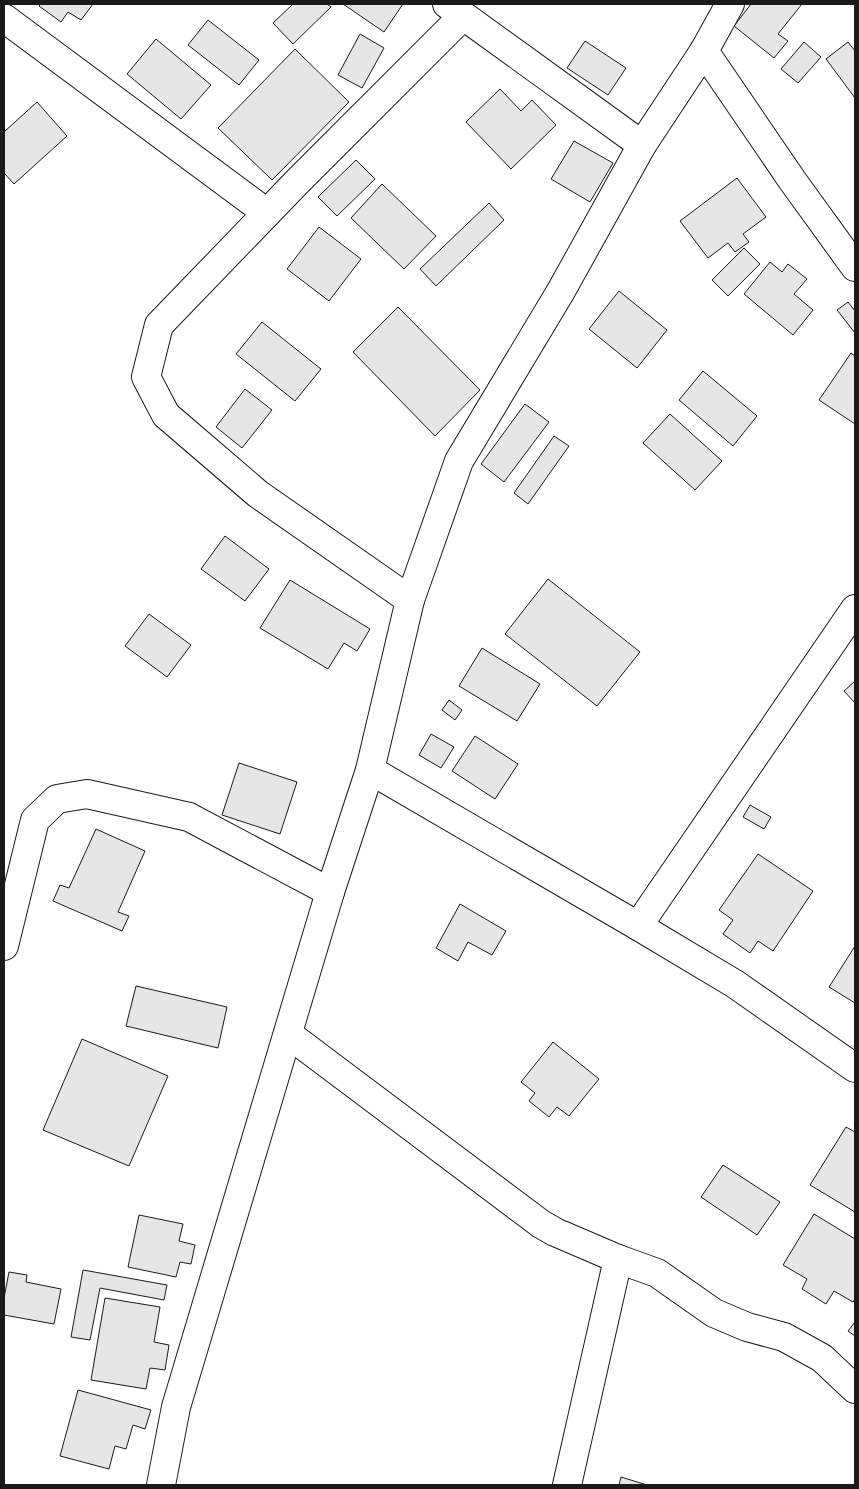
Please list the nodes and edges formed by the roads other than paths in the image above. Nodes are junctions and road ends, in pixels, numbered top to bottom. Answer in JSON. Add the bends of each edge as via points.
{"nodes":[{"id":1,"x":730,"y":4,"type":"edge"},
{"id":2,"x":455,"y":10,"type":"edge"},
{"id":3,"x":4,"y":18,"type":"edge"},
{"id":4,"x":704,"y":51,"type":"junction"},
{"id":5,"x":642,"y":145,"type":"junction"},
{"id":6,"x":267,"y":213,"type":"junction"},
{"id":7,"x":855,"y":267,"type":"edge"},
{"id":8,"x":410,"y":600,"type":"junction"},
{"id":9,"x":855,"y":609,"type":"edge"},
{"id":10,"x":370,"y":770,"type":"junction"},
{"id":11,"x":330,"y":892,"type":"junction"},
{"id":12,"x":638,"y":926,"type":"junction"},
{"id":13,"x":4,"y":946,"type":"edge"},
{"id":14,"x":288,"y":1034,"type":"junction"},
{"id":15,"x":855,"y":1068,"type":"edge"},
{"id":16,"x":618,"y":1260,"type":"junction"},
{"id":17,"x":855,"y":1389,"type":"edge"},
{"id":18,"x":161,"y":1485,"type":"edge"},
{"id":19,"x":567,"y":1485,"type":"edge"}],
"edges":[{"from":1,"to":4,"type":"street"},
{"from":2,"to":5,"type":"street"},
{"from":2,"to":6,"type":"street"},
{"from":3,"to":6,"type":"street"},
{"from":4,"to":5,"type":"street"},
{"from":4,"to":7,"type":"street"},
{"from":5,"to":8,"type":"street","via":[[561,291],[459,461]]},
{"from":6,"to":8,"type":"street","via":[[159,325],[146,377],[166,415],[258,494]]},
{"from":8,"to":10,"type":"street"},
{"from":9,"to":12,"type":"street"},
{"from":10,"to":11,"type":"street"},
{"from":10,"to":12,"type":"street"},
{"from":11,"to":13,"type":"street","via":[[189,817],[87,794],[57,799],[35,820]]},
{"from":11,"to":14,"type":"street"},
{"from":12,"to":15,"type":"street","via":[[735,984]]},
{"from":14,"to":16,"type":"street","via":[[541,1224]]},
{"from":14,"to":18,"type":"street","via":[[176,1407]]},
{"from":16,"to":17,"type":"street","via":[[657,1273],[714,1313],[747,1327],[784,1337],[822,1358]]},
{"from":16,"to":19,"type":"street"}]}
